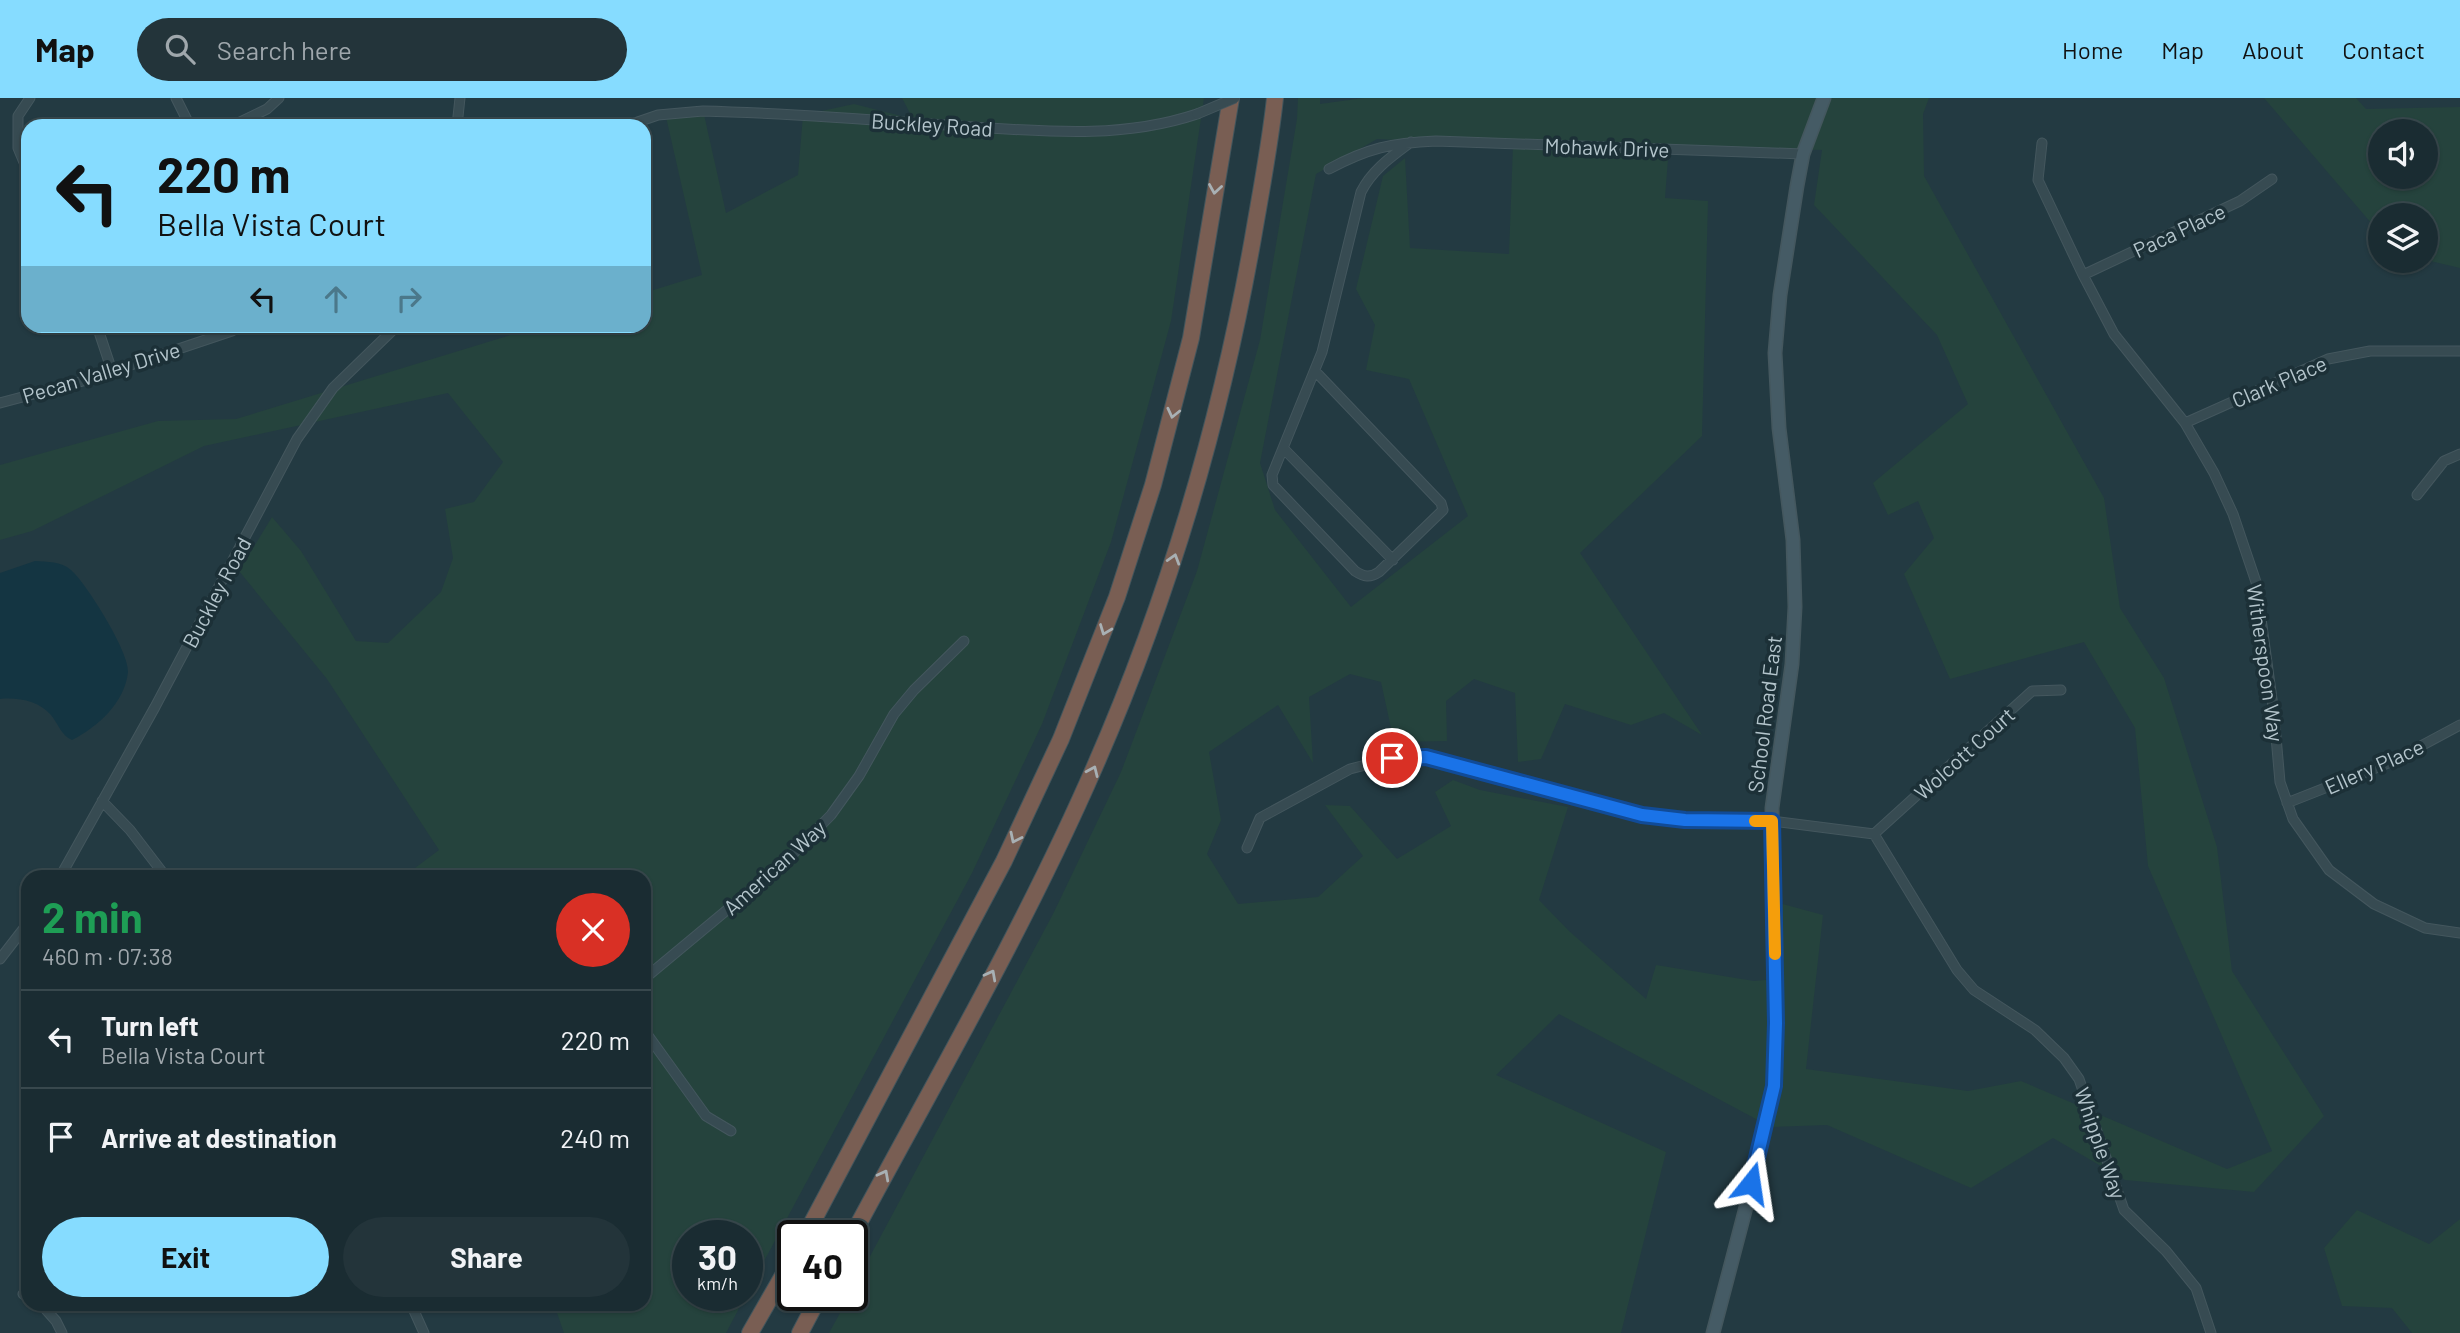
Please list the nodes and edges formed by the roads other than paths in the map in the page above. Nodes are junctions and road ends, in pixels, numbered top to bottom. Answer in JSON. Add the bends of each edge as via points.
{"nodes":[{"id":1,"x":30,"y":98,"type":"edge"},
{"id":2,"x":176,"y":98,"type":"edge"},
{"id":3,"x":279,"y":98,"type":"edge"},
{"id":4,"x":460,"y":98,"type":"edge"},
{"id":5,"x":1220,"y":98,"type":"edge"},
{"id":6,"x":1233,"y":98,"type":"edge"},
{"id":7,"x":1275,"y":98,"type":"edge"},
{"id":8,"x":1824,"y":98,"type":"edge"},
{"id":9,"x":186,"y":119,"type":"edge"},
{"id":10,"x":247,"y":119,"type":"edge"},
{"id":11,"x":458,"y":119,"type":"edge"},
{"id":12,"x":646,"y":119,"type":"edge"},
{"id":13,"x":1223,"y":142,"type":"junction"},
{"id":14,"x":1411,"y":142,"type":"junction"},
{"id":15,"x":2042,"y":143,"type":"dead end"},
{"id":16,"x":1803,"y":154,"type":"junction"},
{"id":17,"x":21,"y":155,"type":"edge"},
{"id":18,"x":1329,"y":169,"type":"dead end"},
{"id":19,"x":2272,"y":179,"type":"dead end"},
{"id":20,"x":2083,"y":275,"type":"junction"},
{"id":21,"x":99,"y":333,"type":"edge"},
{"id":22,"x":226,"y":333,"type":"edge"},
{"id":23,"x":390,"y":333,"type":"edge"},
{"id":24,"x":2460,"y":351,"type":"edge"},
{"id":25,"x":111,"y":371,"type":"junction"},
{"id":26,"x":1315,"y":371,"type":"junction"},
{"id":27,"x":0,"y":403,"type":"edge"},
{"id":28,"x":2185,"y":423,"type":"junction"},
{"id":29,"x":1283,"y":448,"type":"junction"},
{"id":30,"x":2460,"y":454,"type":"edge"},
{"id":31,"x":2417,"y":495,"type":"dead end"},
{"id":32,"x":1393,"y":560,"type":"junction"},
{"id":33,"x":964,"y":641,"type":"dead end"},
{"id":34,"x":2061,"y":690,"type":"dead end"},
{"id":35,"x":2460,"y":725,"type":"edge"},
{"id":36,"x":102,"y":801,"type":"junction"},
{"id":37,"x":2287,"y":803,"type":"junction"},
{"id":38,"x":1772,"y":821,"type":"junction"},
{"id":39,"x":1874,"y":834,"type":"junction"},
{"id":40,"x":1247,"y":848,"type":"dead end"},
{"id":41,"x":64,"y":870,"type":"edge"},
{"id":42,"x":161,"y":870,"type":"edge"},
{"id":43,"x":21,"y":932,"type":"edge"},
{"id":44,"x":2460,"y":933,"type":"edge"},
{"id":45,"x":0,"y":958,"type":"edge"},
{"id":46,"x":651,"y":973,"type":"edge"},
{"id":47,"x":651,"y":1040,"type":"edge"},
{"id":48,"x":730,"y":1131,"type":"dead end"},
{"id":49,"x":813,"y":1220,"type":"edge"},
{"id":50,"x":860,"y":1220,"type":"edge"},
{"id":51,"x":777,"y":1286,"type":"edge"},
{"id":52,"x":47,"y":1311,"type":"edge"},
{"id":53,"x":414,"y":1311,"type":"edge"},
{"id":54,"x":812,"y":1311,"type":"edge"},
{"id":55,"x":62,"y":1333,"type":"edge"},
{"id":56,"x":424,"y":1333,"type":"edge"},
{"id":57,"x":750,"y":1333,"type":"edge"},
{"id":58,"x":800,"y":1333,"type":"edge"},
{"id":59,"x":1713,"y":1333,"type":"edge"},
{"id":60,"x":2211,"y":1333,"type":"edge"}],
"edges":[{"from":1,"to":17,"type":"street","via":[[18,116]]},
{"from":2,"to":9,"type":"street"},
{"from":3,"to":10,"type":"street"},
{"from":4,"to":11,"type":"street"},
{"from":5,"to":13,"type":"highway"},
{"from":6,"to":12,"type":"street","name":"Buckley Road","bridge":true,"via":[[1197,114],[1111,131],[703,111]]},
{"from":6,"to":13,"type":"highway"},
{"from":50,"to":7,"type":"highway","one_way":true,"via":[[1052,858],[1095,767],[1151,627],[1188,515],[1227,365],[1269,154]]},
{"from":8,"to":16,"type":"street","name":"School Road East"},
{"from":13,"to":49,"type":"highway","one_way":true,"via":[[1191,338],[1157,473],[1117,597],[1061,739],[1004,861]]},
{"from":14,"to":16,"type":"street","name":"Mohawk Drive"},
{"from":14,"to":18,"type":"street","name":"Mohawk Drive","via":[[1372,148]]},
{"from":14,"to":26,"type":"street","via":[[1385,161],[1361,192]]},
{"from":15,"to":20,"type":"street","name":"Witherspoon Way","via":[[2038,180]]},
{"from":16,"to":38,"type":"street","name":"School Road East","via":[[1775,353],[1795,607]]},
{"from":19,"to":20,"type":"street","name":"Paca Place","via":[[2240,201]]},
{"from":20,"to":28,"type":"street","name":"Witherspoon Way","via":[[2114,334]]},
{"from":21,"to":25,"type":"street"},
{"from":22,"to":25,"type":"street","name":"Pecan Valley Drive"},
{"from":23,"to":36,"type":"street","name":"Buckley Road","via":[[333,388],[297,439]]},
{"from":24,"to":28,"type":"street","name":"Clark Place","via":[[2371,351],[2328,359]]},
{"from":25,"to":27,"type":"street","name":"Pecan Valley Drive"},
{"from":26,"to":29,"type":"street"},
{"from":26,"to":32,"type":"street","via":[[1444,507]]},
{"from":28,"to":37,"type":"street","name":"Witherspoon Way","via":[[2233,514],[2256,582],[2280,782]]},
{"from":29,"to":32,"type":"street"},
{"from":29,"to":32,"type":"street","via":[[1272,475],[1273,485],[1355,572],[1374,576]]},
{"from":30,"to":31,"type":"street","via":[[2444,461]]},
{"from":33,"to":46,"type":"street","name":"American Way","via":[[894,714],[831,815],[787,859]]},
{"from":34,"to":39,"type":"street","name":"Wolcott Court","via":[[2032,691]]},
{"from":35,"to":37,"type":"street","name":"Ellery Place","via":[[2391,762]]},
{"from":36,"to":41,"type":"street","name":"Buckley Road"},
{"from":36,"to":42,"type":"street"},
{"from":37,"to":44,"type":"street","name":"Witherspoon Way","via":[[2292,819],[2329,870],[2374,904],[2425,928]]},
{"from":38,"to":39,"type":"street"},
{"from":38,"to":40,"type":"street","via":[[1642,815],[1426,757],[1392,758],[1350,769],[1260,818]]},
{"from":38,"to":59,"type":"street","name":"School Road East","via":[[1774,1086]]},
{"from":39,"to":60,"type":"street","name":"Whipple Way","via":[[1957,970],[1974,990],[2035,1030],[2079,1079],[2124,1210],[2196,1288]]},
{"from":43,"to":45,"type":"street"},
{"from":47,"to":48,"type":"street","via":[[706,1116]]},
{"from":51,"to":57,"type":"highway"},
{"from":52,"to":55,"type":"street"},
{"from":53,"to":56,"type":"street"},
{"from":54,"to":58,"type":"highway"}]}
